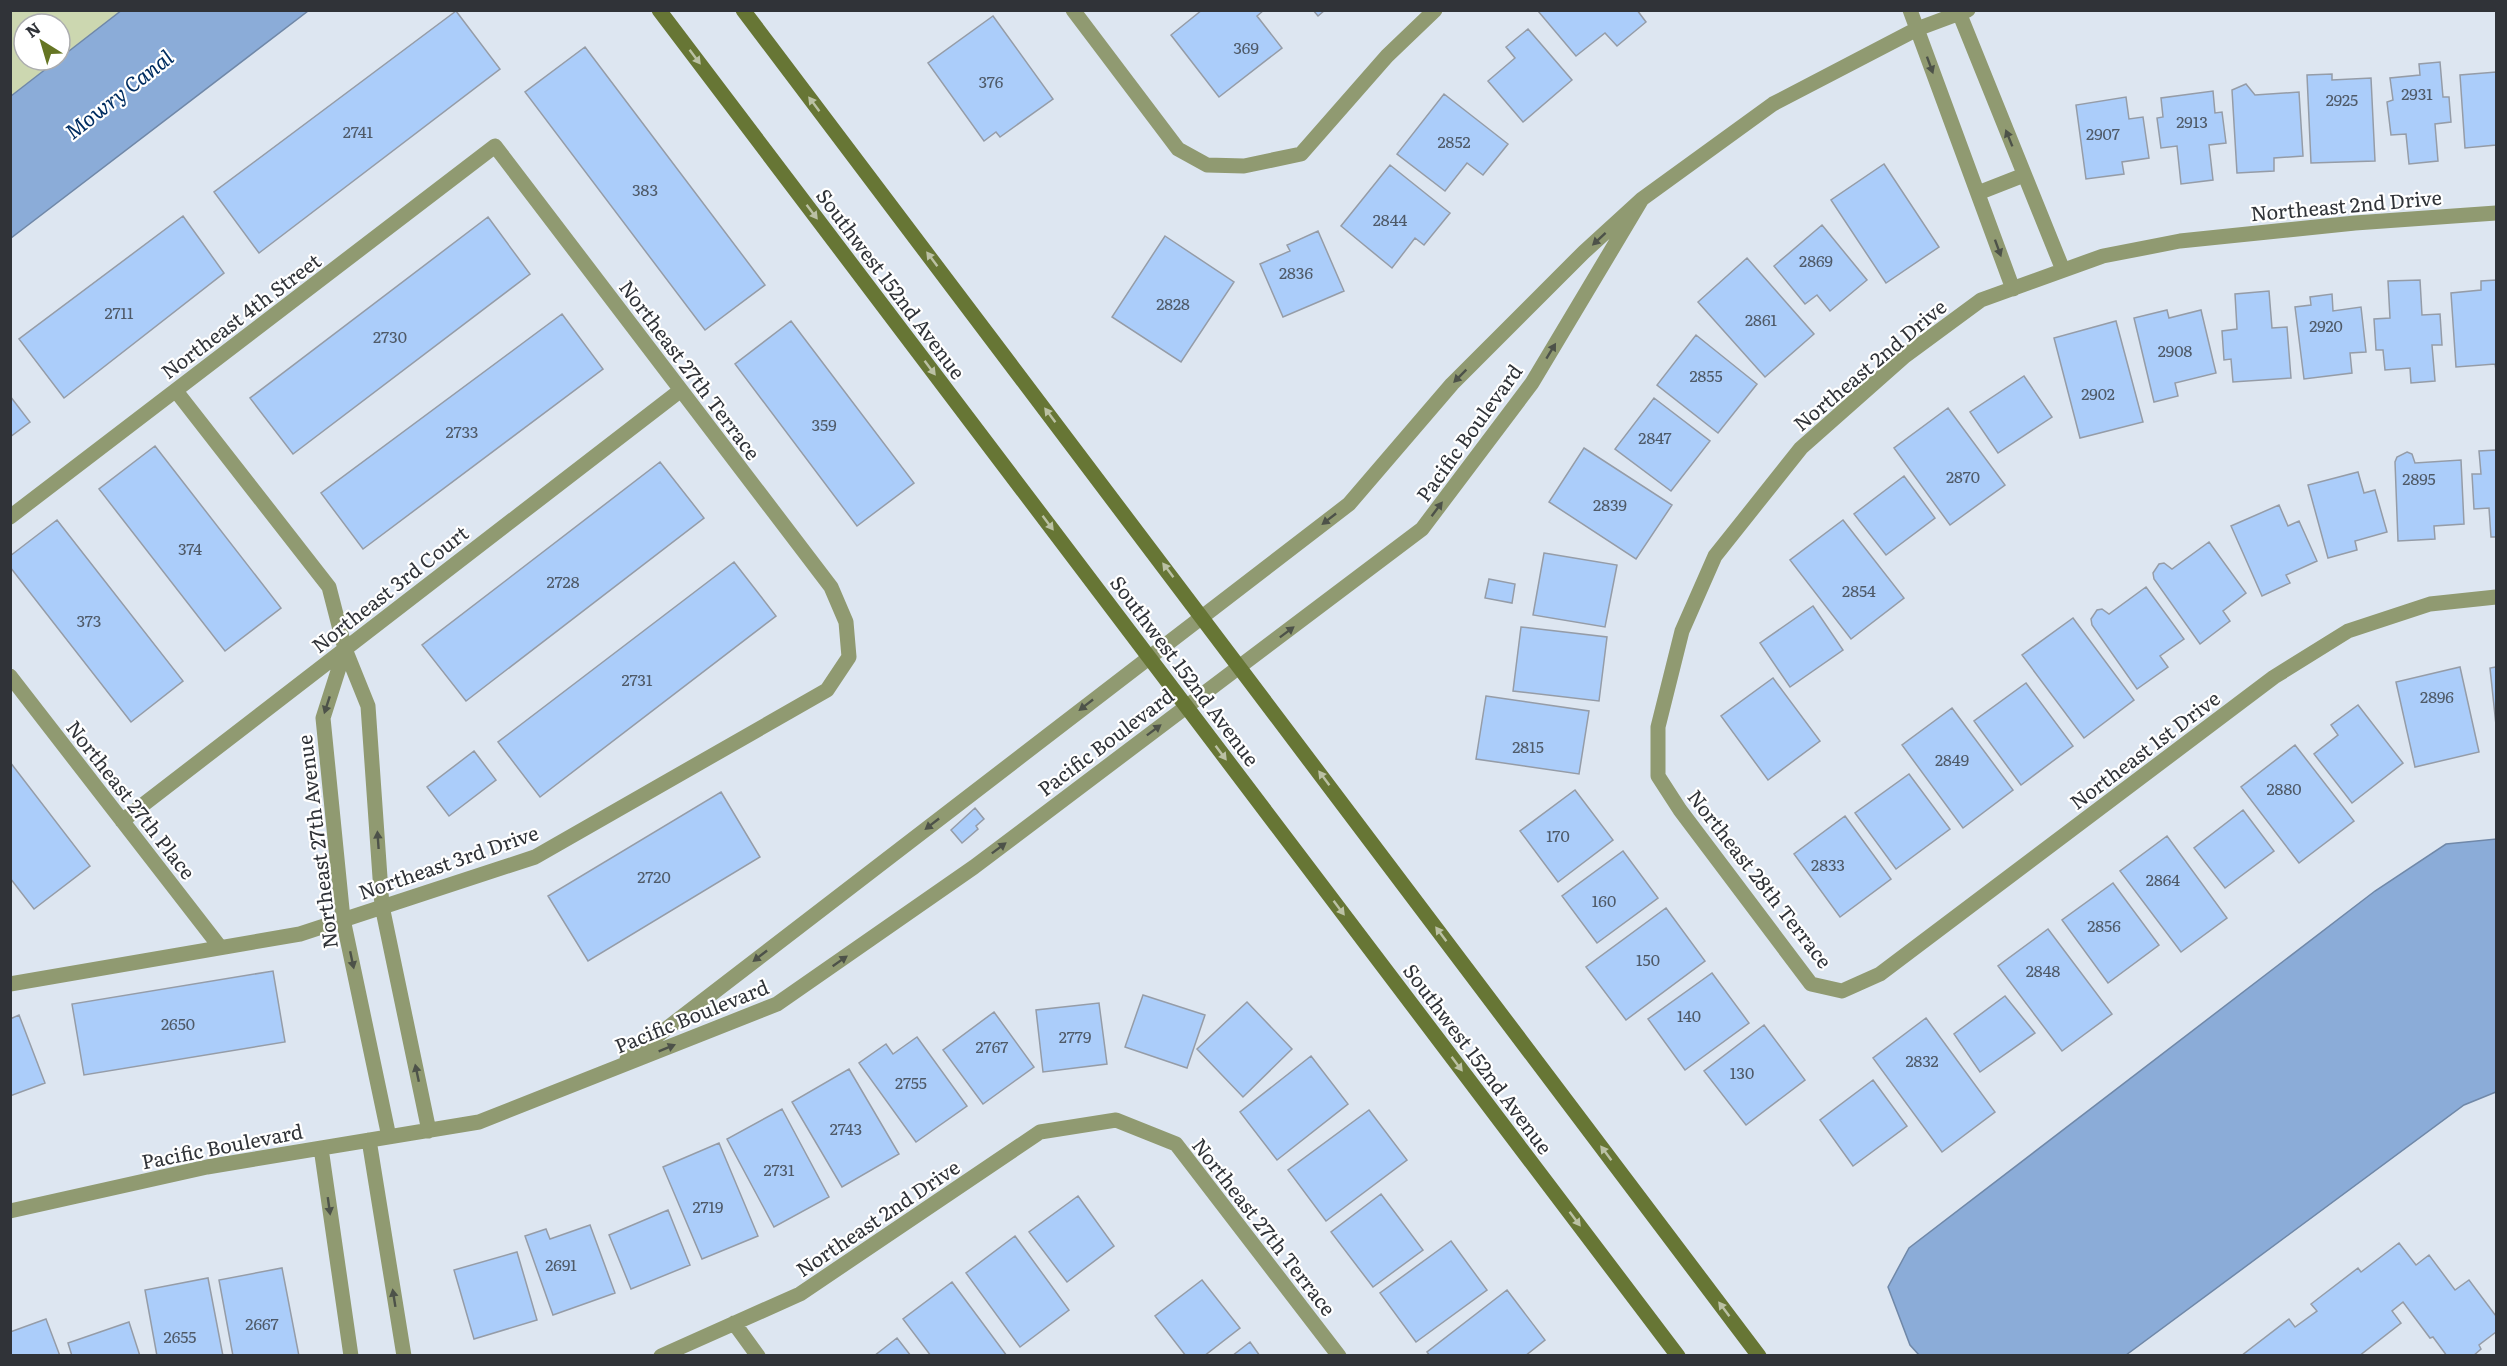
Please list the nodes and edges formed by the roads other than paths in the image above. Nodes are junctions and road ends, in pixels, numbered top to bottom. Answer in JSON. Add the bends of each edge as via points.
{"nodes":[{"id":1,"x":659,"y":10,"type":"edge"},
{"id":2,"x":742,"y":10,"type":"edge"},
{"id":3,"x":1073,"y":10,"type":"edge"},
{"id":4,"x":1435,"y":10,"type":"edge"},
{"id":5,"x":1910,"y":10,"type":"edge"},
{"id":6,"x":1961,"y":11,"type":"edge"},
{"id":7,"x":1917,"y":29,"type":"junction"},
{"id":8,"x":495,"y":146,"type":"joint"},
{"id":9,"x":2024,"y":175,"type":"junction"},
{"id":10,"x":1977,"y":193,"type":"junction"},
{"id":11,"x":1642,"y":199,"type":"junction"},
{"id":12,"x":2496,"y":213,"type":"edge"},
{"id":13,"x":2063,"y":270,"type":"junction"},
{"id":14,"x":2013,"y":289,"type":"junction"},
{"id":15,"x":681,"y":390,"type":"junction"},
{"id":16,"x":176,"y":391,"type":"junction"},
{"id":17,"x":10,"y":517,"type":"edge"},
{"id":18,"x":2496,"y":597,"type":"edge"},
{"id":19,"x":1203,"y":616,"type":"junction"},
{"id":20,"x":846,"y":622,"type":"joint"},
{"id":21,"x":345,"y":649,"type":"junction"},
{"id":22,"x":1149,"y":656,"type":"junction"},
{"id":23,"x":1240,"y":667,"type":"junction"},
{"id":24,"x":10,"y":676,"type":"edge"},
{"id":25,"x":1186,"y":706,"type":"junction"},
{"id":26,"x":1658,"y":776,"type":"joint"},
{"id":27,"x":122,"y":820,"type":"junction"},
{"id":28,"x":382,"y":906,"type":"junction"},
{"id":29,"x":343,"y":919,"type":"junction"},
{"id":30,"x":220,"y":947,"type":"junction"},
{"id":31,"x":10,"y":984,"type":"edge"},
{"id":32,"x":1842,"y":991,"type":"joint"},
{"id":33,"x":612,"y":1070,"type":"junction"},
{"id":34,"x":1116,"y":1120,"type":"joint"},
{"id":35,"x":429,"y":1131,"type":"junction"},
{"id":36,"x":388,"y":1137,"type":"junction"},
{"id":37,"x":369,"y":1140,"type":"junction"},
{"id":38,"x":321,"y":1148,"type":"junction"},
{"id":39,"x":10,"y":1211,"type":"edge"},
{"id":40,"x":734,"y":1323,"type":"junction"},
{"id":41,"x":351,"y":1356,"type":"edge"},
{"id":42,"x":404,"y":1356,"type":"edge"},
{"id":43,"x":661,"y":1356,"type":"edge"},
{"id":44,"x":758,"y":1356,"type":"edge"},
{"id":45,"x":1339,"y":1356,"type":"edge"},
{"id":46,"x":1678,"y":1356,"type":"edge"},
{"id":47,"x":1759,"y":1356,"type":"edge"}],
"edges":[{"from":1,"to":22,"type":"street","name":"Southwest 152nd Avenue","one_way":true},
{"from":19,"to":2,"type":"street","one_way":true},
{"from":3,"to":4,"type":"street","via":[[1178,148],[1207,165],[1244,166],[1301,154],[1387,56]]},
{"from":5,"to":7,"type":"street"},
{"from":6,"to":7,"type":"street","name":"Pacific Boulevard"},
{"from":9,"to":6,"type":"street","one_way":true},
{"from":7,"to":10,"type":"street","one_way":true},
{"from":7,"to":11,"type":"street","name":"Pacific Boulevard","via":[[1773,104]]},
{"from":8,"to":15,"type":"street","name":"Northeast 27th Terrace"},
{"from":8,"to":16,"type":"street","name":"Northeast 4th Street"},
{"from":9,"to":10,"type":"street"},
{"from":9,"to":13,"type":"street"},
{"from":10,"to":14,"type":"street","one_way":true},
{"from":11,"to":19,"type":"street","name":"Pacific Boulevard","one_way":true,"via":[[1452,384],[1349,504]]},
{"from":23,"to":11,"type":"street","name":"Pacific Boulevard","one_way":true,"via":[[1422,529],[1532,382]]},
{"from":12,"to":13,"type":"street","name":"Northeast 2nd Drive","via":[[2180,241],[2103,256]]},
{"from":13,"to":14,"type":"street","name":"Northeast 2nd Drive"},
{"from":14,"to":26,"type":"street","name":"Northeast 2nd Drive","via":[[1981,300],[1905,356],[1801,448],[1715,556],[1682,631],[1658,727]]},
{"from":15,"to":20,"type":"street","name":"Northeast 27th Terrace","via":[[831,586]]},
{"from":15,"to":21,"type":"street","name":"Northeast 3rd Court"},
{"from":16,"to":17,"type":"street","name":"Northeast 4th Street"},
{"from":16,"to":21,"type":"street","via":[[329,587]]},
{"from":18,"to":32,"type":"street","name":"Northeast 1st Drive","via":[[2430,603],[2348,631],[2274,677],[1880,974]]},
{"from":19,"to":22,"type":"street","name":"Pacific Boulevard"},
{"from":19,"to":23,"type":"street"},
{"from":20,"to":28,"type":"street","name":"Northeast 3rd Drive","via":[[849,657],[827,690],[535,857]]},
{"from":21,"to":27,"type":"street","name":"Northeast 3rd Court"},
{"from":28,"to":21,"type":"street","one_way":true,"via":[[368,706]]},
{"from":21,"to":29,"type":"street","name":"Northeast 27th Avenue","one_way":true,"via":[[323,718]]},
{"from":22,"to":25,"type":"street","name":"Southwest 152nd Avenue"},
{"from":22,"to":33,"type":"street","name":"Pacific Boulevard","one_way":true},
{"from":23,"to":25,"type":"street","name":"Pacific Boulevard"},
{"from":47,"to":23,"type":"street","one_way":true},
{"from":24,"to":27,"type":"street","name":"Northeast 27th Place"},
{"from":33,"to":25,"type":"street","name":"Pacific Boulevard","one_way":true,"via":[[777,1004],[974,867]]},
{"from":25,"to":46,"type":"street","name":"Southwest 152nd Avenue","one_way":true},
{"from":26,"to":32,"type":"street","name":"Northeast 28th Terrace","via":[[1811,984]]},
{"from":27,"to":30,"type":"street","name":"Northeast 27th Place"},
{"from":28,"to":29,"type":"street","name":"Northeast 3rd Drive"},
{"from":35,"to":28,"type":"street","one_way":true},
{"from":29,"to":30,"type":"street","name":"Northeast 3rd Drive","via":[[300,934]]},
{"from":29,"to":36,"type":"street","name":"Northeast 27th Avenue","one_way":true},
{"from":30,"to":31,"type":"street","name":"Northeast 3rd Drive"},
{"from":33,"to":35,"type":"street","name":"Pacific Boulevard","via":[[479,1122]]},
{"from":34,"to":40,"type":"street","name":"Northeast 2nd Drive","via":[[1040,1132],[800,1294]]},
{"from":34,"to":45,"type":"street","name":"Northeast 27th Terrace","via":[[1176,1144]]},
{"from":35,"to":36,"type":"street","name":"Pacific Boulevard"},
{"from":36,"to":37,"type":"street","name":"Pacific Boulevard"},
{"from":37,"to":38,"type":"street","name":"Pacific Boulevard"},
{"from":42,"to":37,"type":"street","one_way":true},
{"from":38,"to":39,"type":"street","name":"Pacific Boulevard","via":[[207,1167]]},
{"from":38,"to":41,"type":"street","one_way":true},
{"from":40,"to":43,"type":"street","name":"Northeast 2nd Drive"},
{"from":40,"to":44,"type":"street"}]}
